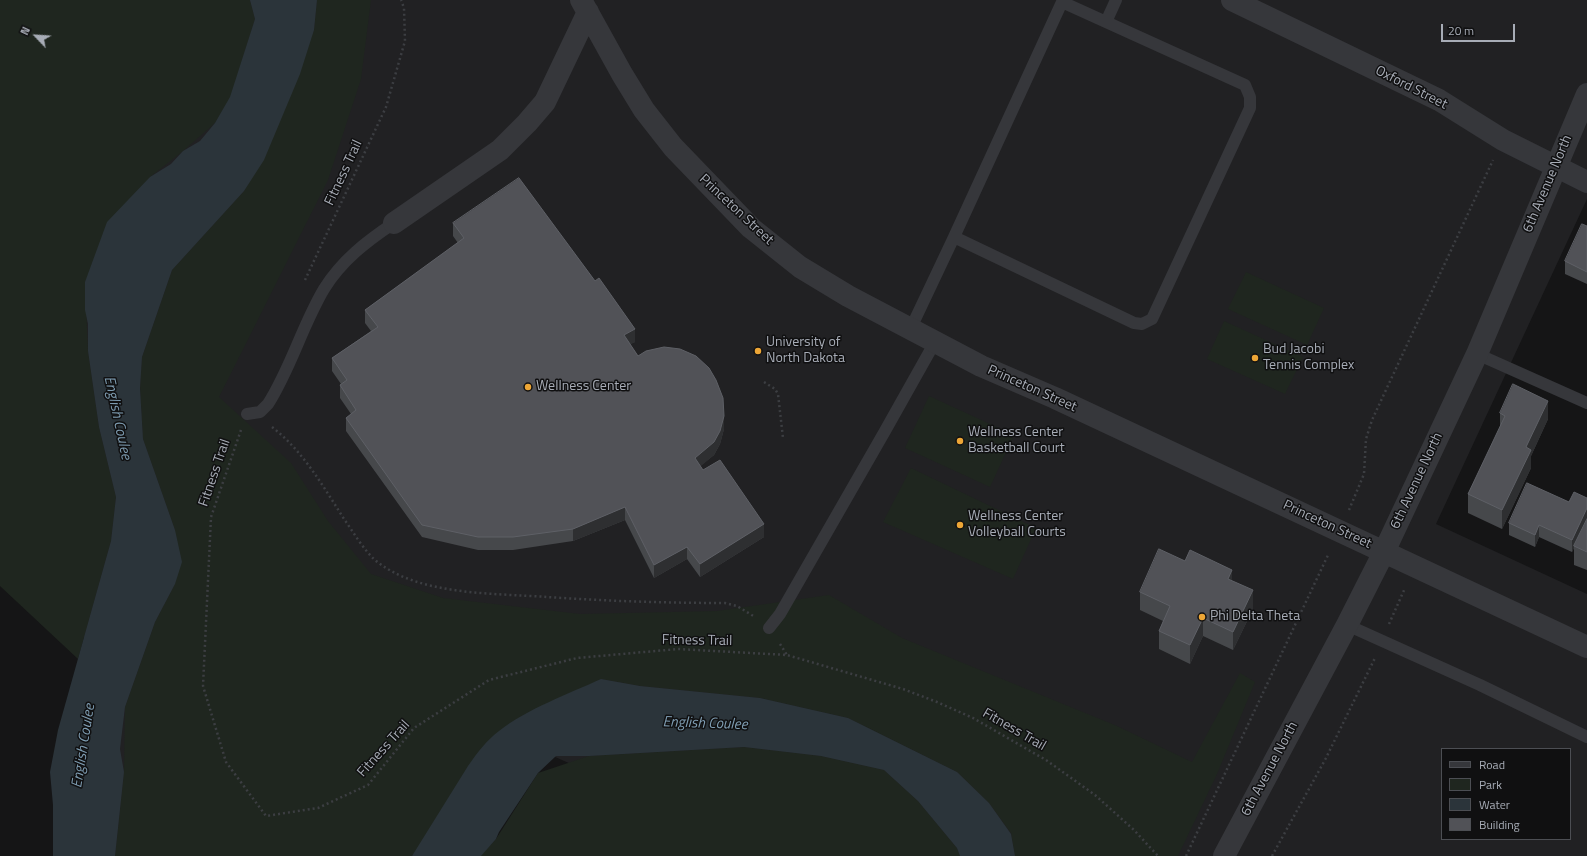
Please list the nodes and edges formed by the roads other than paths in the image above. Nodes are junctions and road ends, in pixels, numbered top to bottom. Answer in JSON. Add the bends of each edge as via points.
{"nodes":[{"id":1,"x":1116,"y":0,"type":"edge"},
{"id":2,"x":1232,"y":0,"type":"edge"},
{"id":3,"x":585,"y":6,"type":"edge"},
{"id":4,"x":1106,"y":22,"type":"junction"},
{"id":5,"x":1587,"y":94,"type":"edge"},
{"id":6,"x":1555,"y":166,"type":"junction"},
{"id":7,"x":1587,"y":182,"type":"edge"},
{"id":8,"x":394,"y":222,"type":"joint"},
{"id":9,"x":954,"y":237,"type":"junction"},
{"id":10,"x":910,"y":330,"type":"junction"},
{"id":11,"x":935,"y":342,"type":"junction"},
{"id":12,"x":1476,"y":354,"type":"junction"},
{"id":13,"x":1587,"y":404,"type":"edge"},
{"id":14,"x":247,"y":414,"type":"road end"},
{"id":15,"x":1384,"y":552,"type":"junction"},
{"id":16,"x":1347,"y":625,"type":"junction"},
{"id":17,"x":769,"y":628,"type":"road end"},
{"id":18,"x":1587,"y":647,"type":"edge"},
{"id":19,"x":1587,"y":737,"type":"edge"},
{"id":20,"x":1224,"y":856,"type":"edge"}],
"edges":[{"from":1,"to":4,"type":"lane"},
{"from":2,"to":6,"type":"street","name":"Oxford Street","via":[[1439,100],[1503,140]]},
{"from":3,"to":8,"type":"street","via":[[545,102],[527,124],[500,150]]},
{"from":3,"to":10,"type":"street","name":"Princeton Street","via":[[644,110],[673,147],[751,228],[800,267]]},
{"from":4,"to":9,"type":"lane","via":[[1062,2]]},
{"from":4,"to":9,"type":"lane","via":[[1244,85],[1250,97],[1250,108],[1152,319],[1142,324],[1134,323]]},
{"from":5,"to":6,"type":"street","name":"6th Avenue North"},
{"from":6,"to":7,"type":"street","name":"Oxford Street"},
{"from":6,"to":12,"type":"street","name":"6th Avenue North"},
{"from":8,"to":14,"type":"lane","via":[[362,245],[342,266],[324,290],[271,399],[260,412]]},
{"from":9,"to":10,"type":"lane"},
{"from":10,"to":11,"type":"street","name":"Princeton Street"},
{"from":11,"to":15,"type":"street","name":"Princeton Street","via":[[981,366]]},
{"from":11,"to":17,"type":"lane","via":[[783,608]]},
{"from":12,"to":13,"type":"lane"},
{"from":12,"to":15,"type":"street","name":"6th Avenue North"},
{"from":15,"to":16,"type":"street","name":"6th Avenue North"},
{"from":15,"to":18,"type":"street","name":"Princeton Street"},
{"from":16,"to":19,"type":"lane"},
{"from":16,"to":20,"type":"street","name":"6th Avenue North"}]}
